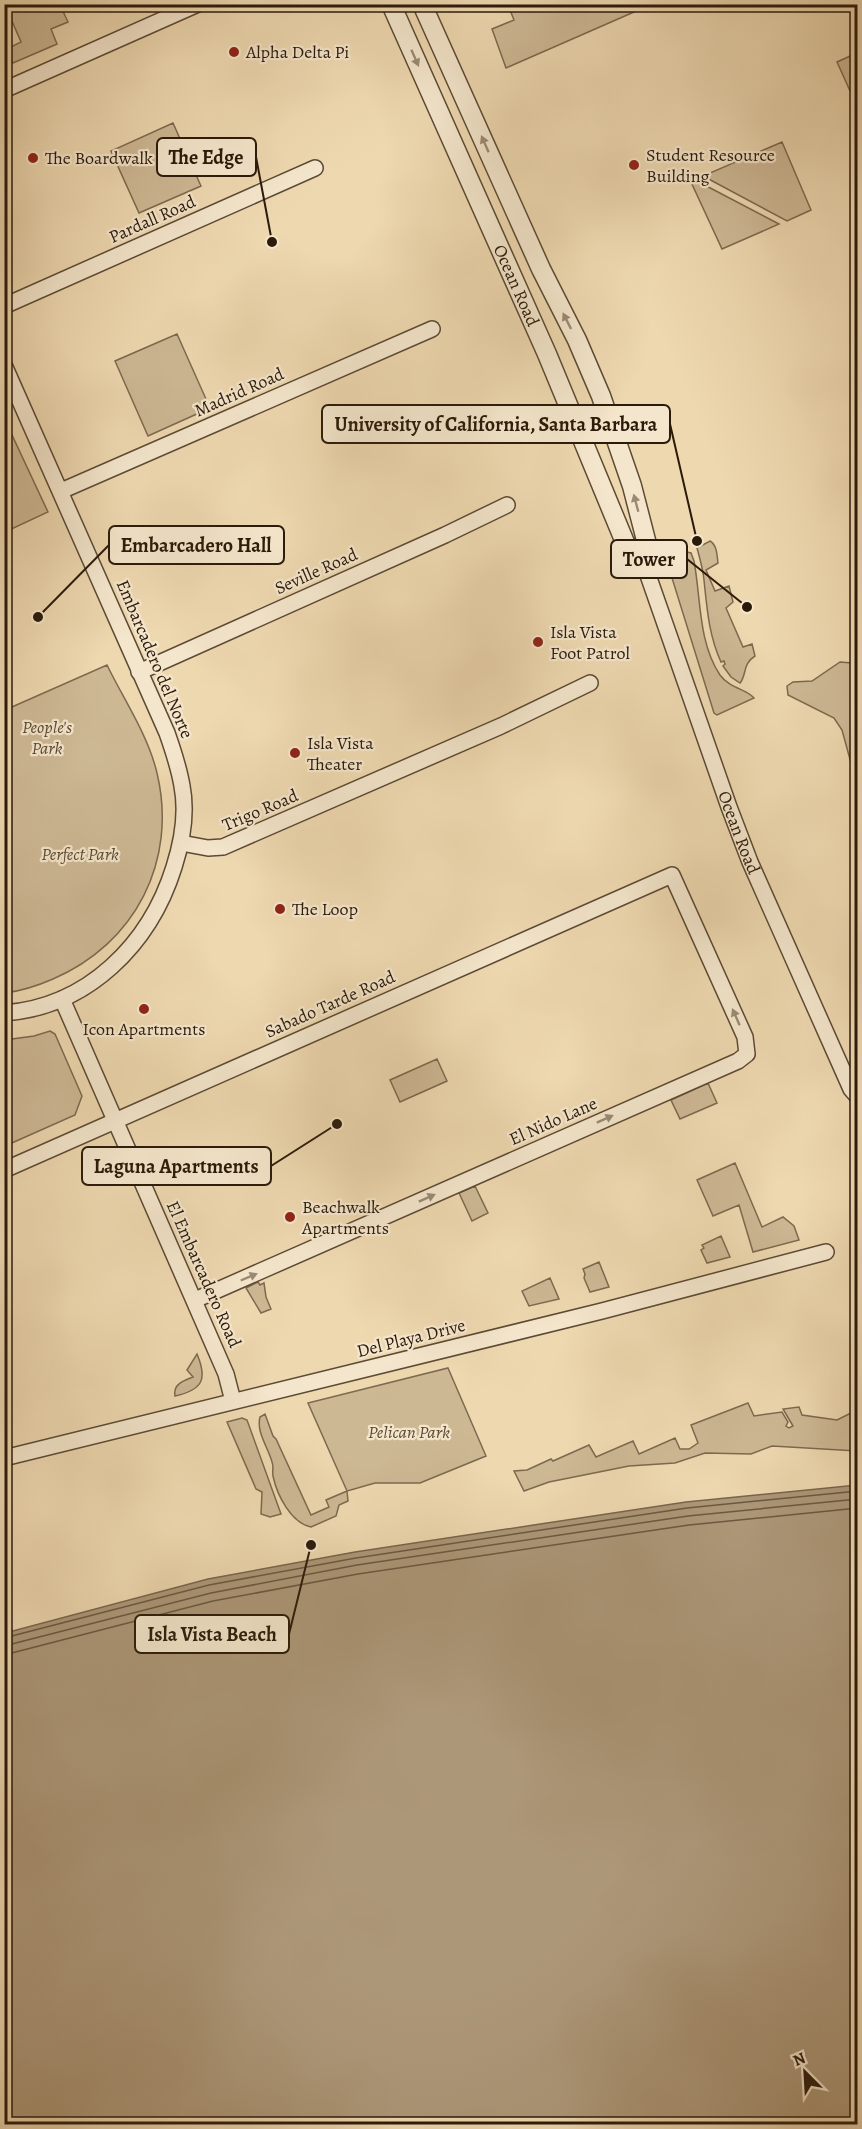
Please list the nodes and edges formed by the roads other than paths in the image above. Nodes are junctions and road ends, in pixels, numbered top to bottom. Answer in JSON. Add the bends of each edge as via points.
{"nodes":[{"id":1,"x":198,"y":4,"type":"edge"},
{"id":2,"x":391,"y":4,"type":"edge"},
{"id":3,"x":422,"y":4,"type":"edge"},
{"id":4,"x":4,"y":90,"type":"edge"},
{"id":5,"x":315,"y":168,"type":"dead end"},
{"id":6,"x":4,"y":306,"type":"edge"},
{"id":7,"x":432,"y":329,"type":"dead end"},
{"id":8,"x":4,"y":365,"type":"edge"},
{"id":9,"x":61,"y":491,"type":"junction"},
{"id":10,"x":507,"y":505,"type":"dead end"},
{"id":11,"x":642,"y":558,"type":"junction"},
{"id":12,"x":140,"y":672,"type":"junction"},
{"id":13,"x":590,"y":683,"type":"dead end"},
{"id":14,"x":181,"y":843,"type":"junction"},
{"id":15,"x":672,"y":875,"type":"joint"},
{"id":16,"x":62,"y":999,"type":"junction"},
{"id":17,"x":4,"y":1013,"type":"edge"},
{"id":18,"x":858,"y":1096,"type":"edge"},
{"id":19,"x":115,"y":1120,"type":"junction"},
{"id":20,"x":4,"y":1170,"type":"edge"},
{"id":21,"x":826,"y":1252,"type":"dead end"},
{"id":22,"x":195,"y":1300,"type":"junction"},
{"id":23,"x":233,"y":1401,"type":"junction"},
{"id":24,"x":4,"y":1458,"type":"edge"}],
"edges":[{"from":1,"to":4,"type":"street"},
{"from":2,"to":11,"type":"street","name":"Ocean Road","one_way":true,"via":[[547,354],[631,557]]},
{"from":11,"to":3,"type":"street","name":"Ocean Road","one_way":true,"via":[[648,548],[632,486],[601,396]]},
{"from":5,"to":6,"type":"street","name":"Pardall Road"},
{"from":7,"to":9,"type":"street","name":"Madrid Road"},
{"from":8,"to":9,"type":"street","name":"Embarcadero del Norte"},
{"from":9,"to":12,"type":"street","name":"Embarcadero del Norte"},
{"from":10,"to":12,"type":"street","name":"Seville Road"},
{"from":11,"to":18,"type":"street","name":"Ocean Road","via":[[750,862],[851,1089]]},
{"from":12,"to":14,"type":"street","name":"Embarcadero del Norte","via":[[176,758],[183,788]]},
{"from":13,"to":14,"type":"street","name":"Trigo Road","via":[[223,847]]},
{"from":14,"to":16,"type":"street","via":[[163,898],[142,934],[118,962]]},
{"from":15,"to":19,"type":"street","name":"Sabado Tarde Road"},
{"from":22,"to":15,"type":"street","name":"El Nido Lane","one_way":true,"via":[[747,1054],[745,1037]]},
{"from":16,"to":17,"type":"street"},
{"from":16,"to":19,"type":"street","name":"El Embarcadero Road"},
{"from":19,"to":20,"type":"street","name":"Sabado Tarde Road"},
{"from":19,"to":22,"type":"street","name":"El Embarcadero Road"},
{"from":21,"to":23,"type":"street","name":"Del Playa Drive","via":[[652,1299]]},
{"from":22,"to":23,"type":"street","name":"El Embarcadero Road"},
{"from":23,"to":24,"type":"street","name":"Del Playa Drive"}]}
